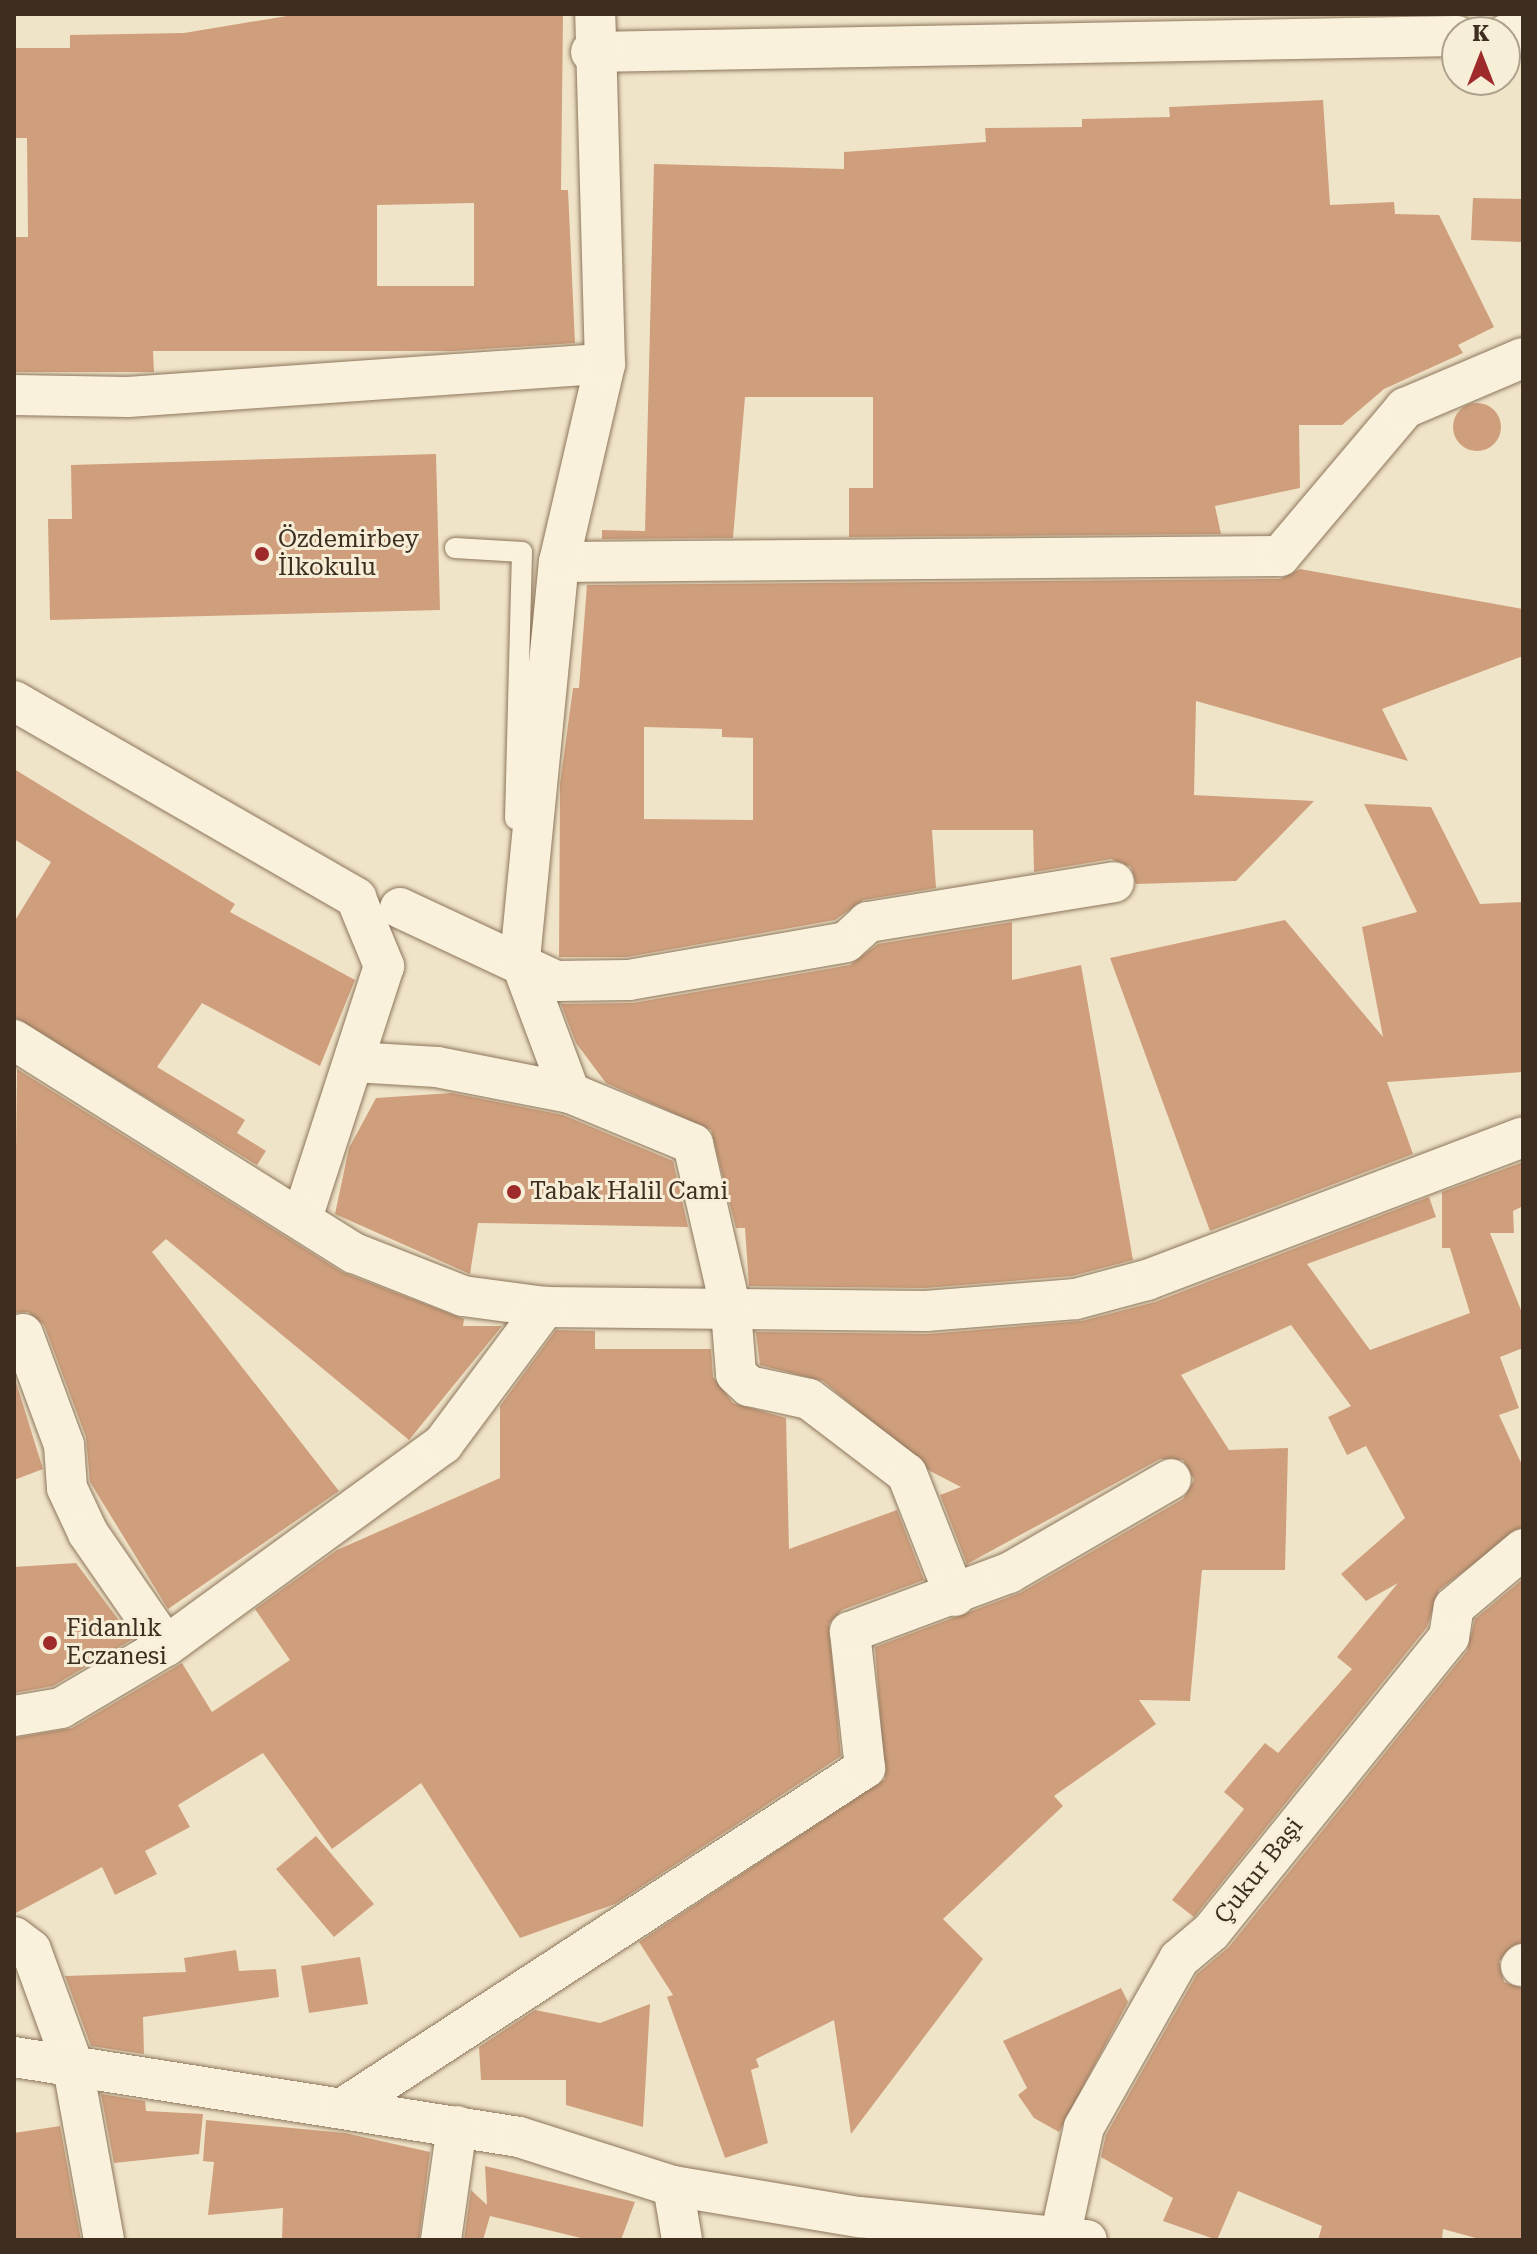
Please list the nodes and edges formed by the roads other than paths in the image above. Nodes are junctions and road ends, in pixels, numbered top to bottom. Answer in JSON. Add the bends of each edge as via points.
{"nodes":[{"id":1,"x":593,"y":33,"type":"edge"},
{"id":2,"x":1441,"y":36,"type":"edge"},
{"id":3,"x":1523,"y":358,"type":"edge"},
{"id":4,"x":605,"y":364,"type":"junction"},
{"id":5,"x":14,"y":395,"type":"edge"},
{"id":6,"x":455,"y":548,"type":"dead end"},
{"id":7,"x":559,"y":562,"type":"junction"},
{"id":8,"x":14,"y":701,"type":"edge"},
{"id":9,"x":1114,"y":882,"type":"dead end"},
{"id":10,"x":400,"y":908,"type":"dead end"},
{"id":11,"x":520,"y":959,"type":"junction"},
{"id":12,"x":14,"y":1040,"type":"edge"},
{"id":13,"x":354,"y":1062,"type":"junction"},
{"id":14,"x":570,"y":1093,"type":"junction"},
{"id":15,"x":1523,"y":1137,"type":"edge"},
{"id":16,"x":303,"y":1215,"type":"junction"},
{"id":17,"x":545,"y":1307,"type":"junction"},
{"id":18,"x":731,"y":1310,"type":"junction"},
{"id":19,"x":23,"y":1334,"type":"dead end"},
{"id":20,"x":1171,"y":1479,"type":"dead end"},
{"id":21,"x":1523,"y":1549,"type":"edge"},
{"id":22,"x":955,"y":1596,"type":"junction"},
{"id":23,"x":166,"y":1646,"type":"junction"},
{"id":24,"x":14,"y":1716,"type":"edge"},
{"id":25,"x":14,"y":1937,"type":"edge"},
{"id":26,"x":14,"y":2057,"type":"edge"},
{"id":27,"x":72,"y":2062,"type":"junction"},
{"id":28,"x":343,"y":2108,"type":"junction"},
{"id":29,"x":457,"y":2126,"type":"junction"},
{"id":30,"x":673,"y":2186,"type":"junction"},
{"id":31,"x":1074,"y":2236,"type":"edge"},
{"id":32,"x":104,"y":2240,"type":"edge"},
{"id":33,"x":441,"y":2240,"type":"edge"},
{"id":34,"x":682,"y":2240,"type":"edge"}],
"edges":[{"from":1,"to":2,"type":"street"},
{"from":1,"to":4,"type":"street"},
{"from":3,"to":7,"type":"street","via":[[1405,408],[1280,556]]},
{"from":4,"to":5,"type":"street","via":[[128,397]]},
{"from":4,"to":7,"type":"street"},
{"from":6,"to":11,"type":"lane","via":[[522,552],[515,855]]},
{"from":7,"to":11,"type":"street"},
{"from":8,"to":13,"type":"street","via":[[356,898],[384,966]]},
{"from":9,"to":11,"type":"street","via":[[868,922],[846,942],[629,980],[556,981]]},
{"from":10,"to":11,"type":"street"},
{"from":11,"to":14,"type":"street"},
{"from":12,"to":16,"type":"street","via":[[169,1142]]},
{"from":13,"to":14,"type":"street","via":[[437,1067]]},
{"from":13,"to":16,"type":"street"},
{"from":14,"to":18,"type":"street","via":[[693,1144]]},
{"from":15,"to":18,"type":"street","via":[[1147,1280],[1076,1299],[926,1311]]},
{"from":16,"to":17,"type":"street","via":[[354,1253],[463,1296]]},
{"from":17,"to":18,"type":"street"},
{"from":17,"to":23,"type":"street","via":[[443,1444]]},
{"from":18,"to":22,"type":"street","via":[[736,1374],[749,1386],[809,1399],[907,1474]]},
{"from":19,"to":23,"type":"street","via":[[64,1445],[67,1488],[88,1533]]},
{"from":20,"to":22,"type":"street","via":[[1009,1573]]},
{"from":21,"to":31,"type":"street","name":"Çukur Başi","via":[[1454,1607],[1449,1637],[1211,1932],[1179,1959],[1084,2127]]},
{"from":22,"to":28,"type":"street","via":[[850,1632],[865,1768]]},
{"from":23,"to":24,"type":"street","via":[[61,1708]]},
{"from":25,"to":27,"type":"street","via":[[31,1950]]},
{"from":26,"to":27,"type":"street"},
{"from":27,"to":28,"type":"street"},
{"from":27,"to":32,"type":"street"},
{"from":28,"to":29,"type":"street"},
{"from":29,"to":30,"type":"street","via":[[519,2137]]},
{"from":29,"to":33,"type":"street"},
{"from":30,"to":31,"type":"street","via":[[859,2217]]},
{"from":30,"to":34,"type":"street"}]}
